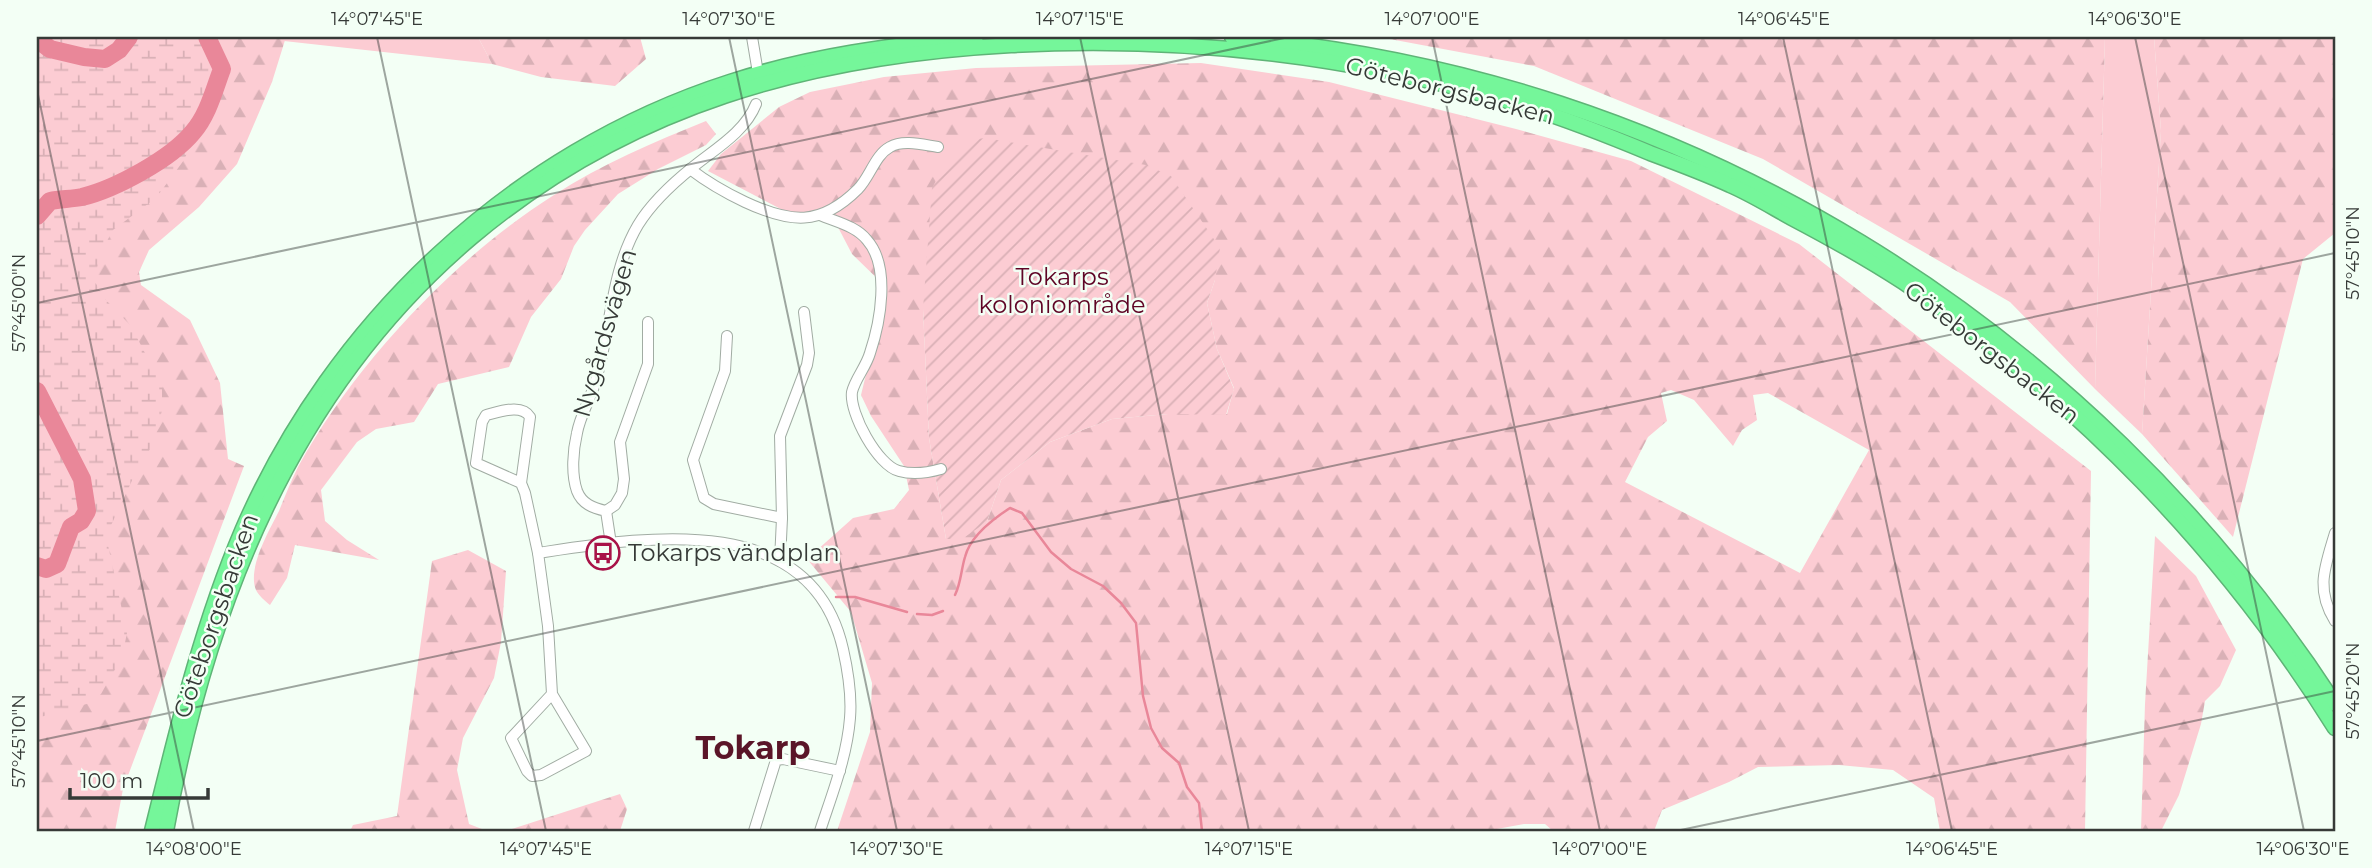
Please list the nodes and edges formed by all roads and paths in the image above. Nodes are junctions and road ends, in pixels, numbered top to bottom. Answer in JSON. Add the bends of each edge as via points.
{"nodes":[{"id":1,"x":752,"y":37,"type":"edge"},
{"id":2,"x":976,"y":37,"type":"edge"},
{"id":3,"x":1232,"y":37,"type":"edge"},
{"id":4,"x":757,"y":67,"type":"dead end"},
{"id":5,"x":756,"y":104,"type":"dead end"},
{"id":6,"x":938,"y":147,"type":"dead end"},
{"id":7,"x":690,"y":170,"type":"junction"},
{"id":8,"x":820,"y":215,"type":"junction"},
{"id":9,"x":804,"y":312,"type":"dead end"},
{"id":10,"x":648,"y":322,"type":"dead end"},
{"id":11,"x":727,"y":336,"type":"dead end"},
{"id":12,"x":941,"y":469,"type":"dead end"},
{"id":13,"x":521,"y":483,"type":"junction"},
{"id":14,"x":606,"y":512,"type":"junction"},
{"id":15,"x":782,"y":518,"type":"junction"},
{"id":16,"x":2335,"y":533,"type":"edge"},
{"id":17,"x":611,"y":544,"type":"junction"},
{"id":18,"x":538,"y":554,"type":"junction"},
{"id":19,"x":780,"y":561,"type":"junction"},
{"id":20,"x":2335,"y":621,"type":"edge"},
{"id":21,"x":552,"y":694,"type":"junction"},
{"id":22,"x":2335,"y":704,"type":"edge"},
{"id":23,"x":2335,"y":728,"type":"edge"},
{"id":24,"x":840,"y":771,"type":"junction"},
{"id":25,"x":152,"y":831,"type":"edge"},
{"id":26,"x":166,"y":831,"type":"edge"},
{"id":27,"x":754,"y":831,"type":"edge"},
{"id":28,"x":820,"y":831,"type":"edge"}],
"edges":[{"from":1,"to":4,"type":"street"},
{"from":2,"to":25,"type":"highway","name":"Göteborgsbacken","via":[[815,60],[689,96],[609,134],[516,191],[422,269],[336,368],[262,488],[224,577],[194,665]]},
{"from":3,"to":22,"type":"highway","name":"Göteborgsbacken","via":[[1354,52],[1525,92],[1681,149],[1842,230],[1967,312],[2100,421],[2234,566]]},
{"from":5,"to":7,"type":"street","name":"Nygårdsvägen","via":[[746,122]]},
{"from":6,"to":8,"type":"street","via":[[892,145],[856,191]]},
{"from":7,"to":8,"type":"street","via":[[769,213],[795,219]]},
{"from":7,"to":14,"type":"street","name":"Nygårdsvägen","via":[[668,188],[638,225],[622,263],[595,383],[577,432],[573,468],[577,491],[589,505]]},
{"from":8,"to":12,"type":"street","via":[[868,240],[881,281],[875,335],[853,388],[860,425],[887,466],[924,474]]},
{"from":9,"to":15,"type":"street","via":[[807,365],[780,436]]},
{"from":10,"to":14,"type":"street","name":"Nygårdsvägen","via":[[648,364],[621,442],[622,493]]},
{"from":11,"to":15,"type":"street","via":[[725,370],[693,460],[701,489],[704,498],[714,504]]},
{"from":13,"to":13,"type":"street","via":[[476,463],[486,415],[520,409],[530,417]]},
{"from":13,"to":18,"type":"street"},
{"from":14,"to":17,"type":"street"},
{"from":15,"to":19,"type":"street"},
{"from":16,"to":20,"type":"street","via":[[2323,592]]},
{"from":17,"to":18,"type":"street"},
{"from":17,"to":19,"type":"street","via":[[698,538],[753,549]]},
{"from":18,"to":21,"type":"street"},
{"from":19,"to":24,"type":"street","via":[[819,593],[839,631],[850,700]]},
{"from":21,"to":21,"type":"street","via":[[511,738],[532,776],[586,751]]},
{"from":23,"to":26,"type":"highway","name":"Göteborgsbacken","via":[[2284,652],[2191,534],[2052,396],[1969,328],[1899,279],[1736,187],[1522,105],[1353,64],[1200,47],[1059,43],[978,47],[856,62],[711,100],[575,164],[456,251],[369,344],[319,412],[272,492],[219,623]]},
{"from":24,"to":27,"type":"street","via":[[776,760]]},
{"from":24,"to":28,"type":"street"}]}
